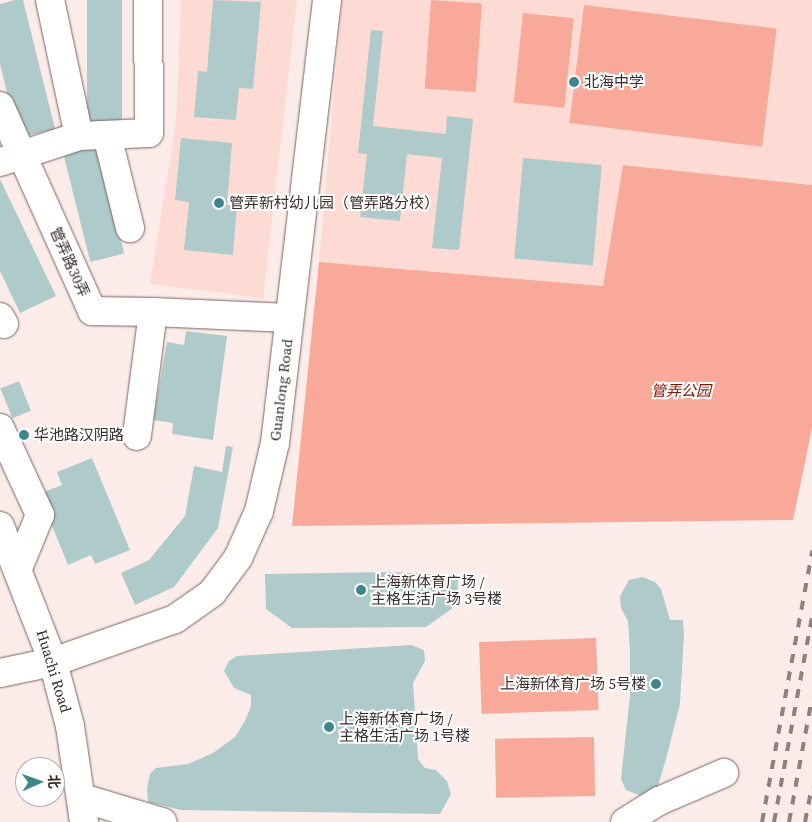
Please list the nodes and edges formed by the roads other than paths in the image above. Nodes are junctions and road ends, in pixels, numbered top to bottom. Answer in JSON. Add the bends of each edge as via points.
{"nodes":[{"id":1,"x":50,"y":0,"type":"edge"},
{"id":2,"x":148,"y":0,"type":"edge"},
{"id":3,"x":327,"y":0,"type":"edge"},
{"id":4,"x":0,"y":106,"type":"edge"},
{"id":5,"x":107,"y":135,"type":"junction"},
{"id":6,"x":80,"y":136,"type":"junction"},
{"id":7,"x":10,"y":157,"type":"edge"},
{"id":8,"x":130,"y":228,"type":"dead end"},
{"id":9,"x":153,"y":312,"type":"junction"},
{"id":10,"x":289,"y":318,"type":"junction"},
{"id":11,"x":0,"y":428,"type":"edge"},
{"id":12,"x":137,"y":436,"type":"dead end"},
{"id":13,"x":0,"y":526,"type":"edge"},
{"id":14,"x":18,"y":568,"type":"junction"},
{"id":15,"x":53,"y":662,"type":"junction"},
{"id":16,"x":0,"y":673,"type":"edge"},
{"id":17,"x":724,"y":773,"type":"dead end"},
{"id":18,"x":83,"y":810,"type":"edge"},
{"id":19,"x":162,"y":822,"type":"edge"},
{"id":20,"x":625,"y":822,"type":"edge"}],
"edges":[{"from":1,"to":6,"type":"street"},
{"from":2,"to":5,"type":"street","via":[[149,132]]},
{"from":3,"to":10,"type":"street","name":"Guanlong Road"},
{"from":4,"to":7,"type":"street","name":"管弄路30弄"},
{"from":5,"to":6,"type":"street"},
{"from":5,"to":8,"type":"street"},
{"from":6,"to":7,"type":"street"},
{"from":7,"to":9,"type":"street","name":"管弄路30弄","via":[[92,311]]},
{"from":9,"to":10,"type":"street"},
{"from":9,"to":12,"type":"street"},
{"from":10,"to":15,"type":"street","name":"Guanlong Road","via":[[275,443],[259,511],[238,558],[212,593],[175,619]]},
{"from":11,"to":14,"type":"street","via":[[40,515]]},
{"from":13,"to":14,"type":"street","name":"Huachi Road"},
{"from":14,"to":15,"type":"street","name":"Huachi Road"},
{"from":15,"to":16,"type":"street","name":"Guanlong Road"},
{"from":15,"to":18,"type":"street","name":"Huachi Road","via":[[70,726]]},
{"from":17,"to":20,"type":"street","via":[[659,801]]},
{"from":18,"to":19,"type":"street"}]}
